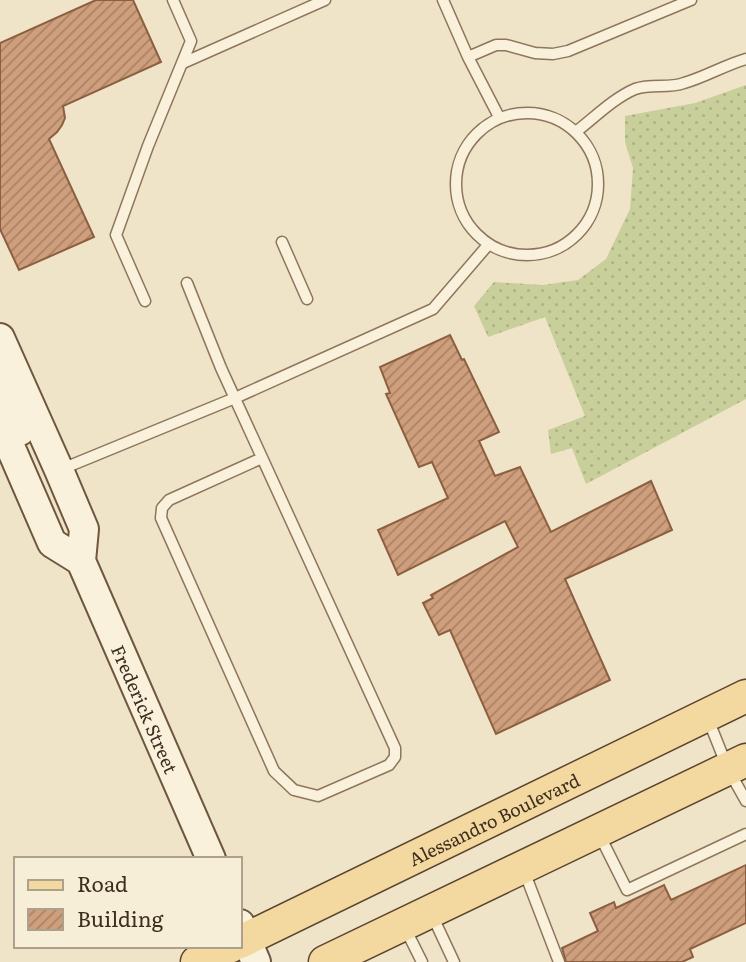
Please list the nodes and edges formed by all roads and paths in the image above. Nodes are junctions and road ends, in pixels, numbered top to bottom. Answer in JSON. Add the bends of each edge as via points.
{"nodes":[{"id":1,"x":173,"y":0,"type":"edge"},
{"id":2,"x":325,"y":0,"type":"edge"},
{"id":3,"x":443,"y":0,"type":"edge"},
{"id":4,"x":691,"y":0,"type":"edge"},
{"id":5,"x":468,"y":57,"type":"junction"},
{"id":6,"x":746,"y":59,"type":"edge"},
{"id":7,"x":183,"y":62,"type":"junction"},
{"id":8,"x":499,"y":117,"type":"junction"},
{"id":9,"x":577,"y":131,"type":"junction"},
{"id":10,"x":282,"y":242,"type":"dead end"},
{"id":11,"x":488,"y":244,"type":"junction"},
{"id":12,"x":187,"y":283,"type":"dead end"},
{"id":13,"x":307,"y":299,"type":"dead end"},
{"id":14,"x":145,"y":301,"type":"dead end"},
{"id":15,"x":0,"y":338,"type":"edge"},
{"id":16,"x":0,"y":386,"type":"edge"},
{"id":17,"x":235,"y":398,"type":"junction"},
{"id":18,"x":0,"y":423,"type":"edge"},
{"id":19,"x":262,"y":458,"type":"junction"},
{"id":20,"x":59,"y":470,"type":"junction"},
{"id":21,"x":80,"y":561,"type":"junction"},
{"id":22,"x":746,"y":696,"type":"edge"},
{"id":23,"x":706,"y":715,"type":"junction"},
{"id":24,"x":737,"y":764,"type":"edge"},
{"id":25,"x":746,"y":801,"type":"edge"},
{"id":26,"x":598,"y":831,"type":"junction"},
{"id":27,"x":746,"y":834,"type":"edge"},
{"id":28,"x":210,"y":857,"type":"edge"},
{"id":29,"x":522,"y":867,"type":"junction"},
{"id":30,"x":417,"y":917,"type":"junction"},
{"id":31,"x":243,"y":943,"type":"edge"},
{"id":32,"x":231,"y":948,"type":"edge"},
{"id":33,"x":344,"y":958,"type":"edge"},
{"id":34,"x":197,"y":962,"type":"edge"},
{"id":35,"x":422,"y":962,"type":"edge"},
{"id":36,"x":454,"y":962,"type":"edge"},
{"id":37,"x":559,"y":962,"type":"edge"}],
"edges":[{"from":1,"to":7,"type":"lane","via":[[191,41]]},
{"from":2,"to":7,"type":"lane"},
{"from":3,"to":5,"type":"lane"},
{"from":4,"to":5,"type":"lane","via":[[568,51],[535,53],[496,45]]},
{"from":5,"to":8,"type":"lane"},
{"from":6,"to":9,"type":"lane","via":[[683,84],[636,89]]},
{"from":7,"to":14,"type":"lane","via":[[116,235]]},
{"from":8,"to":9,"type":"lane","via":[[526,111],[553,116]]},
{"from":8,"to":11,"type":"lane","via":[[475,134],[460,158],[455,186],[461,213]]},
{"from":9,"to":11,"type":"lane","via":[[593,154],[600,181],[595,209],[580,233],[557,249],[529,256]]},
{"from":10,"to":13,"type":"lane"},
{"from":11,"to":17,"type":"lane","via":[[433,309]]},
{"from":12,"to":17,"type":"lane"},
{"from":15,"to":20,"type":"main road","name":"Frederick Street"},
{"from":16,"to":20,"type":"main road","via":[[28,449],[36,460]]},
{"from":17,"to":19,"type":"lane"},
{"from":17,"to":20,"type":"lane"},
{"from":18,"to":21,"type":"main road","via":[[52,543]]},
{"from":19,"to":19,"type":"lane","via":[[395,748],[389,765],[318,796],[293,790],[274,771],[161,518],[169,500]]},
{"from":20,"to":21,"type":"main road","name":"Frederick Street","via":[[84,529]]},
{"from":21,"to":28,"type":"main road","name":"Frederick Street"},
{"from":22,"to":23,"type":"main road","name":"Alessandro Boulevard"},
{"from":23,"to":24,"type":"lane"},
{"from":23,"to":31,"type":"main road","name":"Alessandro Boulevard"},
{"from":24,"to":25,"type":"lane"},
{"from":24,"to":26,"type":"main road"},
{"from":26,"to":27,"type":"lane","via":[[626,890]]},
{"from":26,"to":29,"type":"main road"},
{"from":29,"to":30,"type":"main road"},
{"from":29,"to":37,"type":"lane"},
{"from":30,"to":33,"type":"main road"},
{"from":30,"to":35,"type":"lane"},
{"from":30,"to":36,"type":"lane"},
{"from":32,"to":34,"type":"main road","name":"Alessandro Boulevard"}]}
